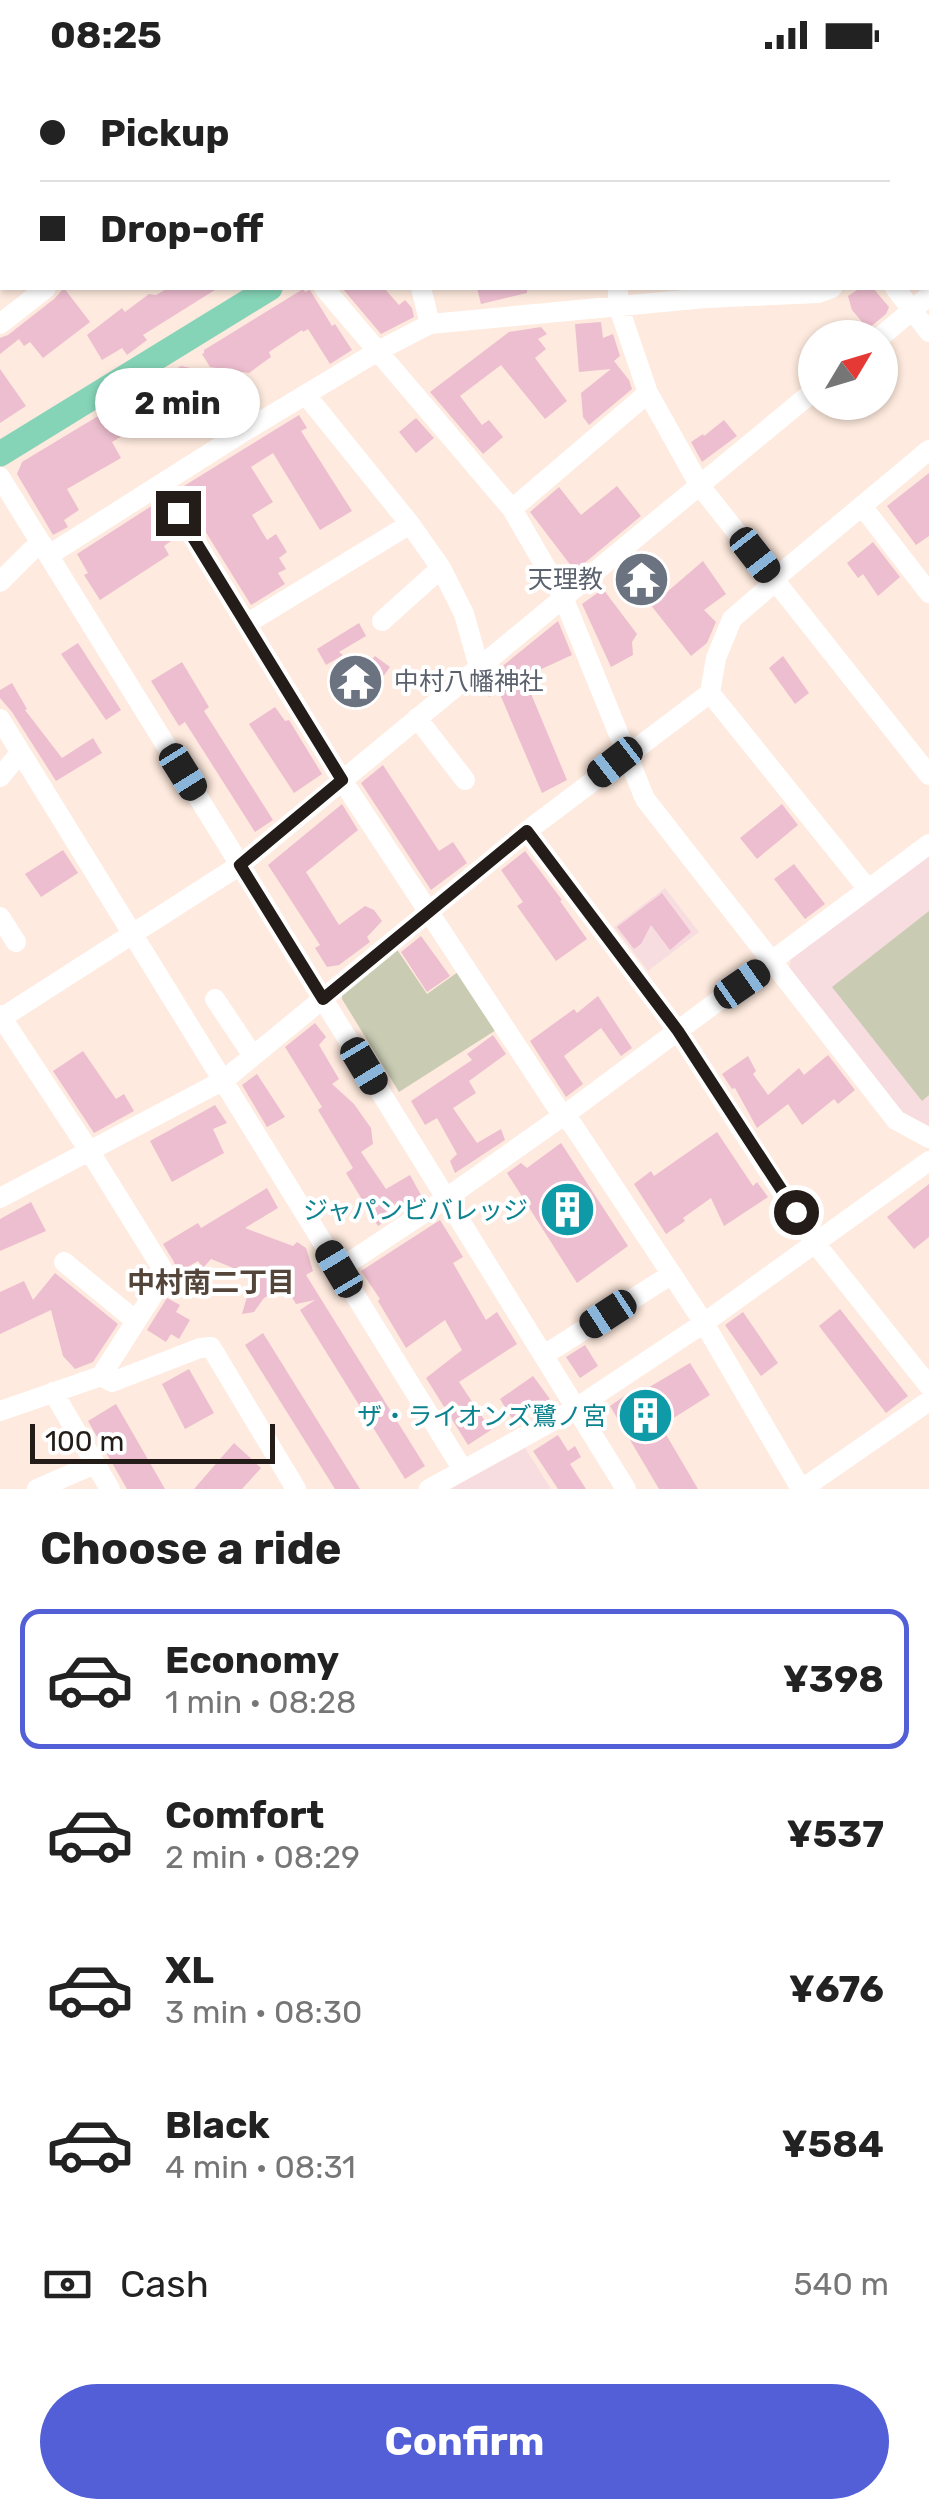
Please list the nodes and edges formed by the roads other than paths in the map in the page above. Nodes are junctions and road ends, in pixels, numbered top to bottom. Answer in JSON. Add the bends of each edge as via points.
{"nodes":[{"id":1,"x":43,"y":290,"type":"edge"},
{"id":2,"x":267,"y":290,"type":"edge"},
{"id":3,"x":326,"y":290,"type":"edge"},
{"id":4,"x":422,"y":290,"type":"edge"},
{"id":5,"x":826,"y":290,"type":"edge"},
{"id":6,"x":897,"y":290,"type":"edge"},
{"id":7,"x":618,"y":296,"type":"edge"},
{"id":8,"x":929,"y":296,"type":"edge"},
{"id":9,"x":912,"y":310,"type":"junction"},
{"id":10,"x":898,"y":322,"type":"edge"},
{"id":11,"x":0,"y":323,"type":"edge"},
{"id":12,"x":430,"y":324,"type":"junction"},
{"id":13,"x":929,"y":332,"type":"edge"},
{"id":14,"x":378,"y":351,"type":"junction"},
{"id":15,"x":648,"y":394,"type":"junction"},
{"id":16,"x":306,"y":395,"type":"junction"},
{"id":17,"x":798,"y":404,"type":"edge"},
{"id":18,"x":929,"y":450,"type":"edge"},
{"id":19,"x":0,"y":454,"type":"edge"},
{"id":20,"x":0,"y":477,"type":"edge"},
{"id":21,"x":161,"y":485,"type":"junction"},
{"id":22,"x":700,"y":486,"type":"junction"},
{"id":23,"x":862,"y":506,"type":"junction"},
{"id":24,"x":512,"y":509,"type":"junction"},
{"id":25,"x":410,"y":524,"type":"junction"},
{"id":26,"x":45,"y":550,"type":"junction"},
{"id":27,"x":441,"y":568,"type":"junction"},
{"id":28,"x":0,"y":582,"type":"edge"},
{"id":29,"x":776,"y":582,"type":"junction"},
{"id":30,"x":929,"y":593,"type":"edge"},
{"id":31,"x":563,"y":597,"type":"junction"},
{"id":32,"x":382,"y":621,"type":"dead end"},
{"id":33,"x":248,"y":624,"type":"junction"},
{"id":34,"x":479,"y":667,"type":"junction"},
{"id":35,"x":710,"y":694,"type":"junction"},
{"id":36,"x":417,"y":718,"type":"junction"},
{"id":37,"x":0,"y":719,"type":"edge"},
{"id":38,"x":20,"y":753,"type":"junction"},
{"id":39,"x":627,"y":756,"type":"junction"},
{"id":40,"x":929,"y":775,"type":"edge"},
{"id":41,"x":0,"y":777,"type":"edge"},
{"id":42,"x":342,"y":780,"type":"junction"},
{"id":43,"x":465,"y":780,"type":"dead end"},
{"id":44,"x":527,"y":831,"type":"junction"},
{"id":45,"x":929,"y":844,"type":"edge"},
{"id":46,"x":240,"y":865,"type":"junction"},
{"id":47,"x":868,"y":888,"type":"junction"},
{"id":48,"x":428,"y":912,"type":"junction"},
{"id":49,"x":1,"y":920,"type":"edge"},
{"id":50,"x":132,"y":935,"type":"junction"},
{"id":51,"x":16,"y":942,"type":"dead end"},
{"id":52,"x":774,"y":962,"type":"junction"},
{"id":53,"x":215,"y":999,"type":"dead end"},
{"id":54,"x":323,"y":999,"type":"junction"},
{"id":55,"x":1,"y":1017,"type":"edge"},
{"id":56,"x":678,"y":1031,"type":"junction"},
{"id":57,"x":253,"y":1056,"type":"junction"},
{"id":58,"x":224,"y":1080,"type":"junction"},
{"id":59,"x":562,"y":1115,"type":"junction"},
{"id":60,"x":929,"y":1138,"type":"edge"},
{"id":61,"x":90,"y":1152,"type":"junction"},
{"id":62,"x":929,"y":1162,"type":"edge"},
{"id":63,"x":0,"y":1198,"type":"edge"},
{"id":64,"x":445,"y":1198,"type":"junction"},
{"id":65,"x":815,"y":1243,"type":"junction"},
{"id":66,"x":64,"y":1262,"type":"dead end"},
{"id":67,"x":339,"y":1269,"type":"junction"},
{"id":68,"x":672,"y":1274,"type":"junction"},
{"id":69,"x":136,"y":1321,"type":"junction"},
{"id":70,"x":704,"y":1323,"type":"junction"},
{"id":71,"x":544,"y":1355,"type":"junction"},
{"id":72,"x":102,"y":1376,"type":"junction"},
{"id":73,"x":929,"y":1386,"type":"edge"},
{"id":74,"x":53,"y":1392,"type":"junction"},
{"id":75,"x":929,"y":1401,"type":"edge"},
{"id":76,"x":576,"y":1408,"type":"junction"},
{"id":77,"x":0,"y":1412,"type":"edge"},
{"id":78,"x":95,"y":1464,"type":"junction"},
{"id":79,"x":463,"y":1470,"type":"junction"},
{"id":80,"x":38,"y":1489,"type":"edge"},
{"id":81,"x":110,"y":1489,"type":"edge"},
{"id":82,"x":296,"y":1489,"type":"edge"},
{"id":83,"x":428,"y":1489,"type":"edge"},
{"id":84,"x":626,"y":1489,"type":"edge"},
{"id":85,"x":801,"y":1489,"type":"edge"}],
"edges":[{"from":1,"to":11,"type":"street"},
{"from":2,"to":19,"type":"main road"},
{"from":3,"to":14,"type":"street"},
{"from":4,"to":12,"type":"street"},
{"from":5,"to":7,"type":"street"},
{"from":6,"to":9,"type":"street"},
{"from":7,"to":12,"type":"street"},
{"from":7,"to":15,"type":"street"},
{"from":8,"to":9,"type":"street"},
{"from":9,"to":10,"type":"street"},
{"from":9,"to":13,"type":"street"},
{"from":12,"to":14,"type":"street"},
{"from":14,"to":16,"type":"street"},
{"from":14,"to":24,"type":"street"},
{"from":15,"to":22,"type":"street"},
{"from":15,"to":24,"type":"street"},
{"from":16,"to":21,"type":"street"},
{"from":16,"to":25,"type":"street"},
{"from":17,"to":22,"type":"street"},
{"from":18,"to":23,"type":"street"},
{"from":20,"to":26,"type":"street"},
{"from":21,"to":26,"type":"street"},
{"from":21,"to":33,"type":"street"},
{"from":22,"to":29,"type":"street"},
{"from":22,"to":31,"type":"street"},
{"from":23,"to":29,"type":"street"},
{"from":23,"to":30,"type":"street"},
{"from":24,"to":31,"type":"street"},
{"from":25,"to":27,"type":"street"},
{"from":25,"to":33,"type":"street"},
{"from":26,"to":28,"type":"street","via":[[32,550]]},
{"from":26,"to":46,"type":"street"},
{"from":27,"to":32,"type":"street"},
{"from":27,"to":34,"type":"street"},
{"from":29,"to":35,"type":"street","via":[[732,619]]},
{"from":29,"to":40,"type":"street"},
{"from":31,"to":34,"type":"street"},
{"from":31,"to":39,"type":"street"},
{"from":33,"to":42,"type":"street"},
{"from":34,"to":36,"type":"street"},
{"from":35,"to":39,"type":"street"},
{"from":35,"to":47,"type":"street"},
{"from":36,"to":42,"type":"street"},
{"from":36,"to":43,"type":"street"},
{"from":37,"to":38,"type":"street"},
{"from":38,"to":41,"type":"street"},
{"from":38,"to":50,"type":"street"},
{"from":39,"to":44,"type":"street"},
{"from":39,"to":52,"type":"street","via":[[645,799]]},
{"from":42,"to":46,"type":"street"},
{"from":42,"to":48,"type":"street"},
{"from":44,"to":48,"type":"street"},
{"from":44,"to":56,"type":"street"},
{"from":45,"to":47,"type":"street"},
{"from":46,"to":50,"type":"street"},
{"from":46,"to":54,"type":"street"},
{"from":47,"to":52,"type":"street"},
{"from":48,"to":54,"type":"street"},
{"from":48,"to":59,"type":"street"},
{"from":49,"to":51,"type":"street"},
{"from":50,"to":55,"type":"street"},
{"from":50,"to":58,"type":"street"},
{"from":52,"to":56,"type":"street"},
{"from":52,"to":60,"type":"street","via":[[896,1120]]},
{"from":53,"to":57,"type":"street"},
{"from":54,"to":57,"type":"street"},
{"from":54,"to":64,"type":"street"},
{"from":55,"to":61,"type":"street"},
{"from":56,"to":59,"type":"street"},
{"from":56,"to":65,"type":"street"},
{"from":57,"to":58,"type":"street"},
{"from":58,"to":61,"type":"street"},
{"from":58,"to":67,"type":"street"},
{"from":59,"to":64,"type":"street"},
{"from":59,"to":68,"type":"street"},
{"from":61,"to":63,"type":"street"},
{"from":61,"to":69,"type":"street","via":[[162,1268]]},
{"from":62,"to":65,"type":"street"},
{"from":64,"to":67,"type":"street"},
{"from":64,"to":71,"type":"street"},
{"from":65,"to":70,"type":"street"},
{"from":65,"to":73,"type":"street"},
{"from":66,"to":69,"type":"street"},
{"from":67,"to":79,"type":"street"},
{"from":68,"to":70,"type":"street"},
{"from":68,"to":71,"type":"street"},
{"from":69,"to":72,"type":"street"},
{"from":70,"to":76,"type":"street"},
{"from":70,"to":85,"type":"street"},
{"from":71,"to":76,"type":"street"},
{"from":72,"to":74,"type":"street"},
{"from":72,"to":82,"type":"street","via":[[112,1382],[211,1347]]},
{"from":74,"to":77,"type":"street"},
{"from":74,"to":78,"type":"street"},
{"from":75,"to":85,"type":"street"},
{"from":76,"to":79,"type":"street"},
{"from":76,"to":84,"type":"street"},
{"from":78,"to":80,"type":"street"},
{"from":78,"to":81,"type":"street"},
{"from":79,"to":83,"type":"street"}]}
